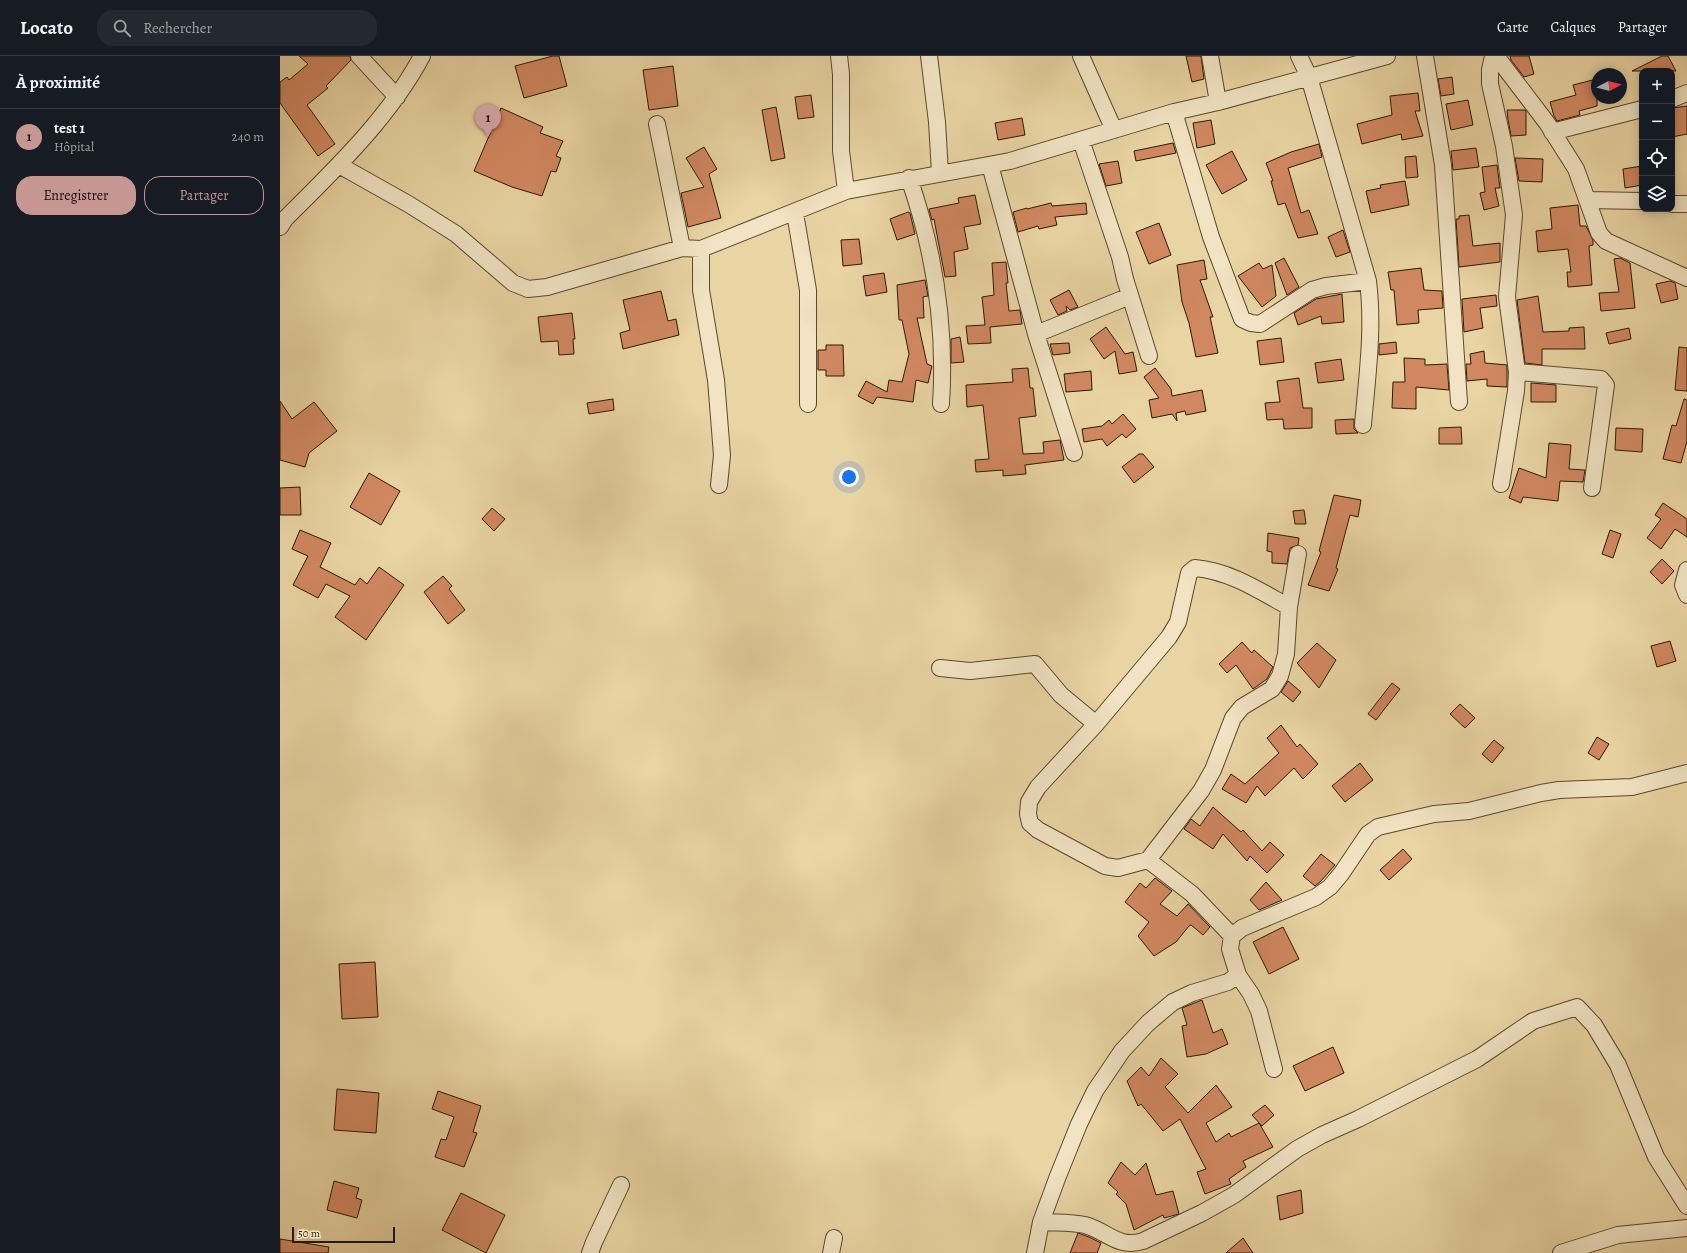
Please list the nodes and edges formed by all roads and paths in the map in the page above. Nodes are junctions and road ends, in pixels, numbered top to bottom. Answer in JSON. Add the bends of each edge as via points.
{"nodes":[{"id":1,"x":359,"y":56,"type":"edge"},
{"id":2,"x":422,"y":56,"type":"edge"},
{"id":3,"x":839,"y":56,"type":"edge"},
{"id":4,"x":929,"y":56,"type":"edge"},
{"id":5,"x":1081,"y":56,"type":"edge"},
{"id":6,"x":1210,"y":56,"type":"edge"},
{"id":7,"x":1299,"y":56,"type":"edge"},
{"id":8,"x":1388,"y":56,"type":"edge"},
{"id":9,"x":1424,"y":56,"type":"edge"},
{"id":10,"x":1494,"y":56,"type":"edge"},
{"id":11,"x":1309,"y":77,"type":"junction"},
{"id":12,"x":1687,"y":92,"type":"edge"},
{"id":13,"x":397,"y":97,"type":"junction"},
{"id":14,"x":1675,"y":98,"type":"edge"},
{"id":15,"x":1218,"y":102,"type":"junction"},
{"id":16,"x":1639,"y":110,"type":"edge"},
{"id":17,"x":1174,"y":112,"type":"junction"},
{"id":18,"x":657,"y":124,"type":"dead end"},
{"id":19,"x":1114,"y":130,"type":"junction"},
{"id":20,"x":1552,"y":132,"type":"junction"},
{"id":21,"x":1080,"y":140,"type":"junction"},
{"id":22,"x":990,"y":164,"type":"junction"},
{"id":23,"x":339,"y":165,"type":"junction"},
{"id":24,"x":940,"y":173,"type":"junction"},
{"id":25,"x":909,"y":178,"type":"junction"},
{"id":26,"x":846,"y":191,"type":"junction"},
{"id":27,"x":1587,"y":200,"type":"junction"},
{"id":28,"x":1639,"y":201,"type":"edge"},
{"id":29,"x":1675,"y":204,"type":"edge"},
{"id":30,"x":1687,"y":204,"type":"edge"},
{"id":31,"x":795,"y":213,"type":"junction"},
{"id":32,"x":280,"y":227,"type":"edge"},
{"id":33,"x":682,"y":248,"type":"junction"},
{"id":34,"x":701,"y":249,"type":"junction"},
{"id":35,"x":1687,"y":278,"type":"edge"},
{"id":36,"x":1368,"y":281,"type":"junction"},
{"id":37,"x":1130,"y":296,"type":"junction"},
{"id":38,"x":1036,"y":334,"type":"junction"},
{"id":39,"x":1149,"y":356,"type":"dead end"},
{"id":40,"x":1517,"y":372,"type":"junction"},
{"id":41,"x":1458,"y":402,"type":"dead end"},
{"id":42,"x":808,"y":404,"type":"dead end"},
{"id":43,"x":941,"y":404,"type":"dead end"},
{"id":44,"x":1363,"y":425,"type":"dead end"},
{"id":45,"x":1074,"y":453,"type":"dead end"},
{"id":46,"x":1501,"y":484,"type":"dead end"},
{"id":47,"x":719,"y":485,"type":"dead end"},
{"id":48,"x":1592,"y":488,"type":"dead end"},
{"id":49,"x":1298,"y":554,"type":"dead end"},
{"id":50,"x":1687,"y":570,"type":"edge"},
{"id":51,"x":1687,"y":595,"type":"edge"},
{"id":52,"x":1289,"y":607,"type":"junction"},
{"id":53,"x":940,"y":668,"type":"dead end"},
{"id":54,"x":1096,"y":724,"type":"junction"},
{"id":55,"x":1687,"y":773,"type":"edge"},
{"id":56,"x":1148,"y":860,"type":"junction"},
{"id":57,"x":1232,"y":936,"type":"junction"},
{"id":58,"x":1238,"y":975,"type":"junction"},
{"id":59,"x":1274,"y":1070,"type":"dead end"},
{"id":60,"x":621,"y":1185,"type":"dead end"},
{"id":61,"x":1687,"y":1206,"type":"edge"},
{"id":62,"x":1041,"y":1222,"type":"junction"},
{"id":63,"x":1687,"y":1228,"type":"edge"},
{"id":64,"x":590,"y":1253,"type":"edge"},
{"id":65,"x":1035,"y":1253,"type":"edge"},
{"id":66,"x":1561,"y":1253,"type":"edge"}],
"edges":[{"from":1,"to":13,"type":"street"},
{"from":2,"to":13,"type":"street"},
{"from":3,"to":26,"type":"street"},
{"from":4,"to":24,"type":"street"},
{"from":5,"to":19,"type":"street"},
{"from":6,"to":15,"type":"street"},
{"from":7,"to":11,"type":"street"},
{"from":8,"to":11,"type":"street"},
{"from":9,"to":41,"type":"street","via":[[1443,165]]},
{"from":10,"to":20,"type":"street"},
{"from":10,"to":40,"type":"street","via":[[1490,84],[1504,146],[1514,215],[1507,297]]},
{"from":11,"to":15,"type":"street"},
{"from":11,"to":36,"type":"street"},
{"from":12,"to":14,"type":"street"},
{"from":13,"to":23,"type":"street"},
{"from":15,"to":17,"type":"street"},
{"from":16,"to":20,"type":"street"},
{"from":17,"to":19,"type":"street"},
{"from":17,"to":36,"type":"street","via":[[1211,237],[1242,319],[1251,324],[1260,324],[1312,290]]},
{"from":18,"to":33,"type":"street"},
{"from":19,"to":21,"type":"street"},
{"from":20,"to":27,"type":"street","via":[[1576,169]]},
{"from":21,"to":22,"type":"street","via":[[1010,161]]},
{"from":21,"to":37,"type":"street","via":[[1120,257]]},
{"from":22,"to":24,"type":"street"},
{"from":22,"to":38,"type":"street"},
{"from":23,"to":32,"type":"street"},
{"from":23,"to":33,"type":"street","via":[[456,234],[513,283],[528,289],[547,287]]},
{"from":24,"to":25,"type":"street"},
{"from":25,"to":26,"type":"street"},
{"from":25,"to":43,"type":"street","via":[[923,225],[938,308],[943,370]]},
{"from":26,"to":31,"type":"street"},
{"from":27,"to":28,"type":"street"},
{"from":27,"to":35,"type":"street","via":[[1599,233],[1606,241]]},
{"from":29,"to":30,"type":"street"},
{"from":31,"to":34,"type":"street"},
{"from":31,"to":42,"type":"street","via":[[808,290]]},
{"from":33,"to":34,"type":"street"},
{"from":34,"to":47,"type":"street","via":[[701,290],[716,380],[722,455]]},
{"from":36,"to":44,"type":"street","via":[[1371,329]]},
{"from":37,"to":38,"type":"street"},
{"from":37,"to":39,"type":"street"},
{"from":38,"to":45,"type":"street"},
{"from":40,"to":46,"type":"street"},
{"from":40,"to":48,"type":"street","via":[[1601,379],[1606,385]]},
{"from":49,"to":52,"type":"street"},
{"from":50,"to":51,"type":"street","via":[[1683,585]]},
{"from":52,"to":54,"type":"street","via":[[1238,579],[1210,569],[1196,568],[1189,573],[1178,622],[1169,637]]},
{"from":52,"to":56,"type":"street","via":[[1286,654],[1280,676],[1272,689],[1242,707],[1233,718],[1213,770],[1201,791]]},
{"from":53,"to":54,"type":"street","via":[[970,671],[1035,664],[1060,695]]},
{"from":54,"to":56,"type":"street","via":[[1038,786],[1029,802],[1030,823],[1038,830],[1105,866],[1118,868]]},
{"from":55,"to":57,"type":"street","via":[[1632,787],[1559,790],[1469,811],[1434,814],[1378,827],[1368,834],[1330,887],[1316,897],[1242,928]]},
{"from":56,"to":57,"type":"street","via":[[1192,894]]},
{"from":57,"to":58,"type":"street","via":[[1230,949]]},
{"from":58,"to":59,"type":"street","via":[[1259,1012]]},
{"from":58,"to":62,"type":"street","via":[[1222,984],[1173,1002],[1122,1050],[1095,1091],[1079,1124]]},
{"from":60,"to":64,"type":"street"},
{"from":61,"to":62,"type":"street","via":[[1656,1157],[1618,1065],[1594,1025],[1577,1007],[1533,1021],[1477,1058],[1322,1135],[1297,1149],[1234,1195],[1143,1241],[1134,1244],[1120,1242],[1086,1226]]},
{"from":62,"to":65,"type":"street"},
{"from":63,"to":66,"type":"street","via":[[1618,1235]]}]}
